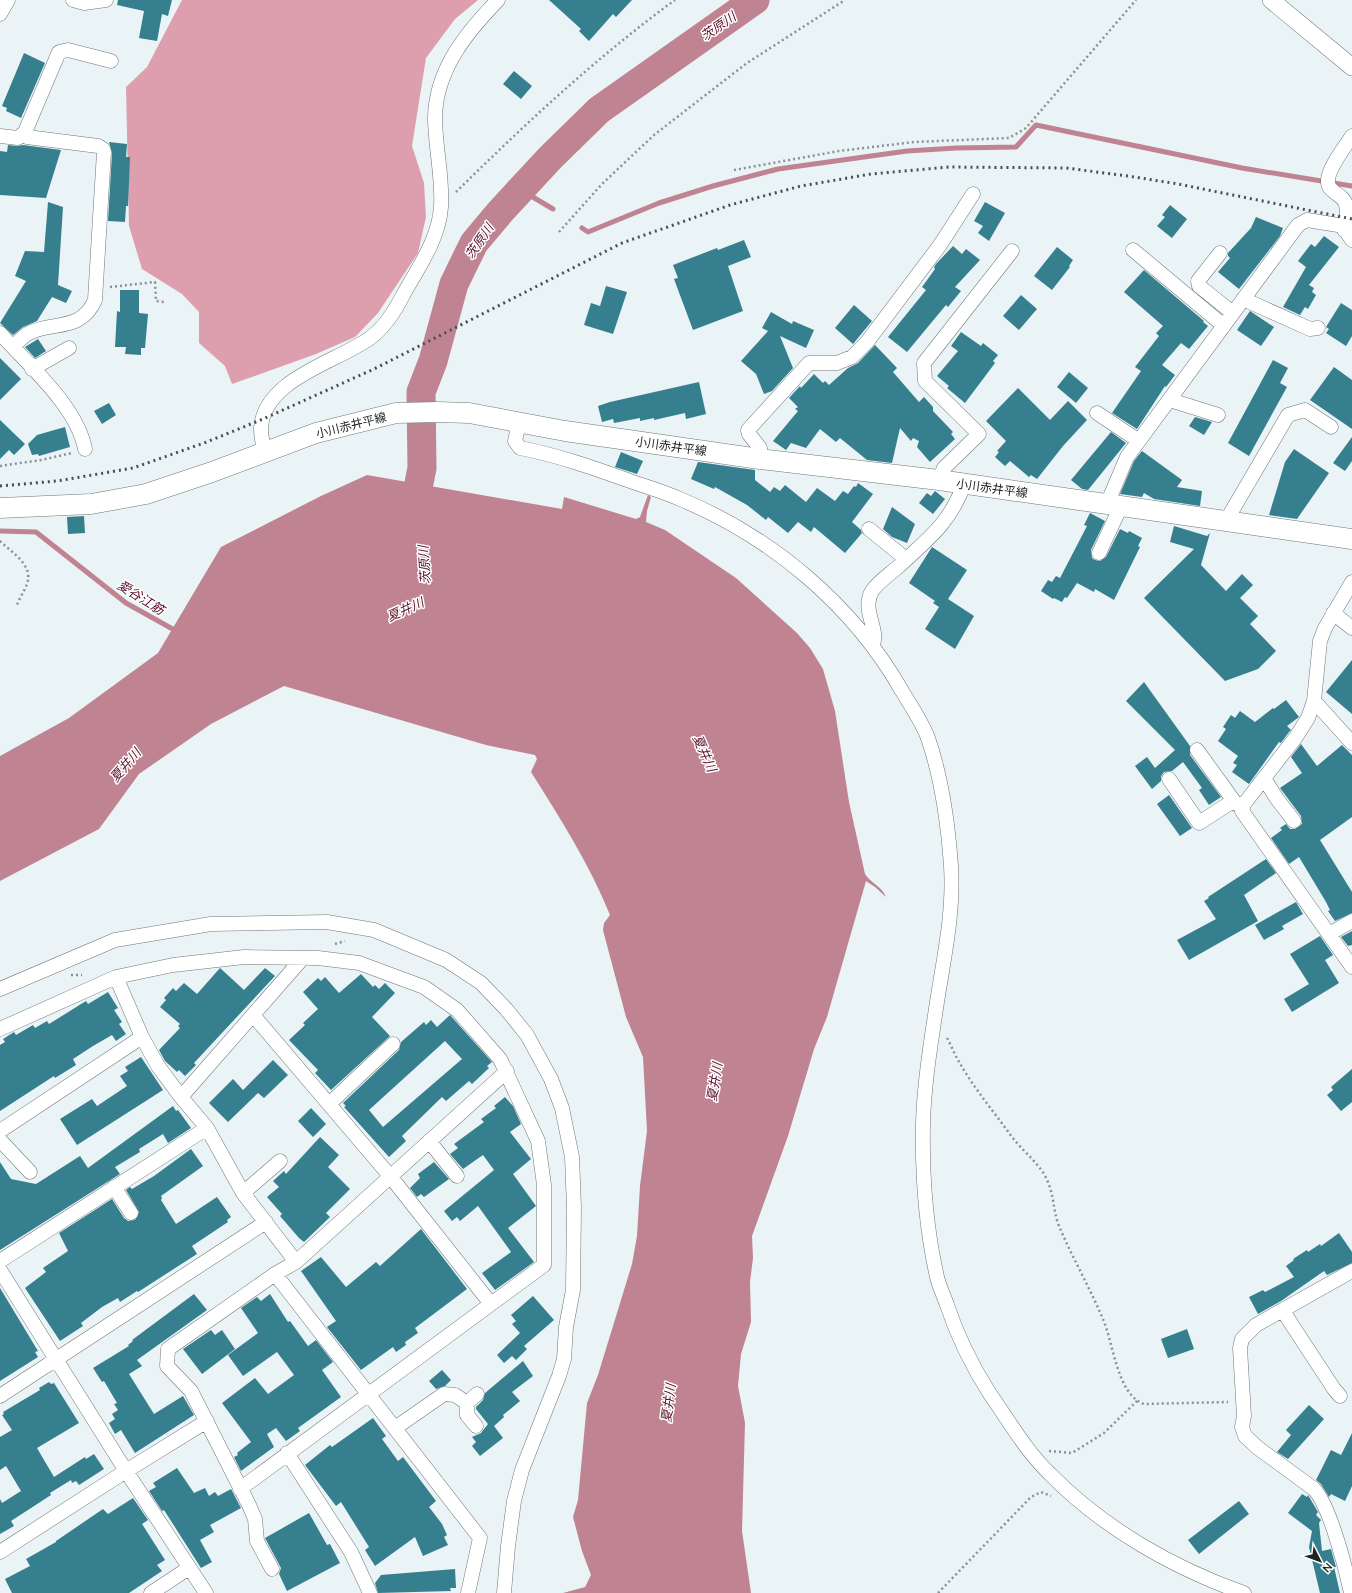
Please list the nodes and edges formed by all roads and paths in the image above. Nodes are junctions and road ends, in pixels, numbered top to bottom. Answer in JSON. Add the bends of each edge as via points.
{"nodes":[{"id":1,"x":8,"y":0,"type":"edge"},
{"id":2,"x":73,"y":0,"type":"edge"},
{"id":3,"x":106,"y":0,"type":"edge"},
{"id":4,"x":498,"y":0,"type":"edge"},
{"id":5,"x":675,"y":0,"type":"edge"},
{"id":6,"x":845,"y":0,"type":"edge"},
{"id":7,"x":1136,"y":0,"type":"edge"},
{"id":8,"x":1271,"y":0,"type":"edge"},
{"id":9,"x":0,"y":14,"type":"edge"},
{"id":10,"x":111,"y":60,"type":"dead end"},
{"id":11,"x":1352,"y":67,"type":"edge"},
{"id":12,"x":23,"y":135,"type":"junction"},
{"id":13,"x":0,"y":136,"type":"edge"},
{"id":14,"x":1352,"y":136,"type":"edge"},
{"id":15,"x":734,"y":170,"type":"dead end"},
{"id":16,"x":973,"y":194,"type":"dead end"},
{"id":17,"x":441,"y":203,"type":"junction"},
{"id":18,"x":559,"y":232,"type":"dead end"},
{"id":19,"x":1348,"y":235,"type":"edge"},
{"id":20,"x":1133,"y":250,"type":"dead end"},
{"id":21,"x":1012,"y":251,"type":"dead end"},
{"id":22,"x":1220,"y":253,"type":"dead end"},
{"id":23,"x":96,"y":288,"type":"junction"},
{"id":24,"x":1243,"y":299,"type":"junction"},
{"id":25,"x":164,"y":302,"type":"dead end"},
{"id":26,"x":1233,"y":313,"type":"junction"},
{"id":27,"x":1224,"y":326,"type":"junction"},
{"id":28,"x":1318,"y":328,"type":"dead end"},
{"id":29,"x":0,"y":333,"type":"edge"},
{"id":30,"x":13,"y":347,"type":"junction"},
{"id":31,"x":69,"y":348,"type":"dead end"},
{"id":32,"x":32,"y":369,"type":"junction"},
{"id":33,"x":1170,"y":400,"type":"junction"},
{"id":34,"x":1097,"y":413,"type":"dead end"},
{"id":35,"x":1218,"y":415,"type":"dead end"},
{"id":36,"x":512,"y":421,"type":"junction"},
{"id":37,"x":1331,"y":427,"type":"dead end"},
{"id":38,"x":1139,"y":440,"type":"junction"},
{"id":39,"x":85,"y":449,"type":"joint"},
{"id":40,"x":264,"y":452,"type":"junction"},
{"id":41,"x":760,"y":459,"type":"junction"},
{"id":42,"x":0,"y":466,"type":"edge"},
{"id":43,"x":939,"y":480,"type":"junction"},
{"id":44,"x":964,"y":484,"type":"junction"},
{"id":45,"x":1114,"y":505,"type":"junction"},
{"id":46,"x":0,"y":508,"type":"edge"},
{"id":47,"x":1226,"y":521,"type":"junction"},
{"id":48,"x":869,"y":529,"type":"dead end"},
{"id":49,"x":1352,"y":539,"type":"edge"},
{"id":50,"x":0,"y":541,"type":"edge"},
{"id":51,"x":1099,"y":553,"type":"dead end"},
{"id":52,"x":906,"y":559,"type":"junction"},
{"id":53,"x":1352,"y":582,"type":"edge"},
{"id":54,"x":16,"y":607,"type":"dead end"},
{"id":55,"x":1333,"y":613,"type":"junction"},
{"id":56,"x":1352,"y":628,"type":"edge"},
{"id":57,"x":873,"y":644,"type":"junction"},
{"id":58,"x":1314,"y":701,"type":"junction"},
{"id":59,"x":1352,"y":743,"type":"edge"},
{"id":60,"x":1197,"y":750,"type":"dead end"},
{"id":61,"x":1264,"y":778,"type":"junction"},
{"id":62,"x":1170,"y":779,"type":"dead end"},
{"id":63,"x":1239,"y":803,"type":"junction"},
{"id":64,"x":1294,"y":821,"type":"dead end"},
{"id":65,"x":1352,"y":921,"type":"edge"},
{"id":66,"x":1329,"y":934,"type":"junction"},
{"id":67,"x":348,"y":940,"type":"dead end"},
{"id":68,"x":305,"y":959,"type":"junction"},
{"id":69,"x":1351,"y":962,"type":"edge"},
{"id":70,"x":116,"y":977,"type":"junction"},
{"id":71,"x":0,"y":989,"type":"edge"},
{"id":72,"x":253,"y":1015,"type":"junction"},
{"id":73,"x":935,"y":1020,"type":"junction"},
{"id":74,"x":0,"y":1029,"type":"edge"},
{"id":75,"x":142,"y":1038,"type":"junction"},
{"id":76,"x":393,"y":1044,"type":"dead end"},
{"id":77,"x":507,"y":1071,"type":"junction"},
{"id":78,"x":181,"y":1097,"type":"junction"},
{"id":79,"x":329,"y":1104,"type":"junction"},
{"id":80,"x":207,"y":1128,"type":"junction"},
{"id":81,"x":0,"y":1131,"type":"edge"},
{"id":82,"x":0,"y":1140,"type":"edge"},
{"id":83,"x":429,"y":1141,"type":"junction"},
{"id":84,"x":280,"y":1161,"type":"dead end"},
{"id":85,"x":30,"y":1172,"type":"dead end"},
{"id":86,"x":390,"y":1176,"type":"junction"},
{"id":87,"x":457,"y":1176,"type":"dead end"},
{"id":88,"x":114,"y":1187,"type":"junction"},
{"id":89,"x":243,"y":1193,"type":"junction"},
{"id":90,"x":132,"y":1213,"type":"dead end"},
{"id":91,"x":266,"y":1222,"type":"junction"},
{"id":92,"x":0,"y":1261,"type":"edge"},
{"id":93,"x":296,"y":1262,"type":"junction"},
{"id":94,"x":0,"y":1270,"type":"edge"},
{"id":95,"x":1352,"y":1272,"type":"edge"},
{"id":96,"x":275,"y":1274,"type":"junction"},
{"id":97,"x":491,"y":1304,"type":"junction"},
{"id":98,"x":1285,"y":1309,"type":"junction"},
{"id":99,"x":56,"y":1360,"type":"junction"},
{"id":100,"x":368,"y":1394,"type":"junction"},
{"id":101,"x":0,"y":1396,"type":"edge"},
{"id":102,"x":1340,"y":1396,"type":"dead end"},
{"id":103,"x":1137,"y":1401,"type":"junction"},
{"id":104,"x":1243,"y":1402,"type":"junction"},
{"id":105,"x":207,"y":1421,"type":"junction"},
{"id":106,"x":476,"y":1426,"type":"dead end"},
{"id":107,"x":395,"y":1428,"type":"junction"},
{"id":108,"x":1030,"y":1450,"type":"junction"},
{"id":109,"x":287,"y":1453,"type":"junction"},
{"id":110,"x":126,"y":1471,"type":"junction"},
{"id":111,"x":240,"y":1489,"type":"junction"},
{"id":112,"x":1054,"y":1498,"type":"dead end"},
{"id":113,"x":0,"y":1552,"type":"edge"},
{"id":114,"x":189,"y":1568,"type":"junction"},
{"id":115,"x":272,"y":1569,"type":"dead end"},
{"id":116,"x":151,"y":1593,"type":"edge"},
{"id":117,"x":206,"y":1593,"type":"edge"},
{"id":118,"x":370,"y":1593,"type":"edge"},
{"id":119,"x":468,"y":1593,"type":"edge"},
{"id":120,"x":504,"y":1593,"type":"edge"},
{"id":121,"x":938,"y":1593,"type":"edge"},
{"id":122,"x":1244,"y":1593,"type":"edge"},
{"id":123,"x":1351,"y":1593,"type":"edge"}],
"edges":[{"from":1,"to":9,"type":"street"},
{"from":2,"to":3,"type":"street","via":[[84,3]]},
{"from":4,"to":17,"type":"street","via":[[470,30],[456,50],[439,91],[435,117]]},
{"from":5,"to":17,"type":"path","via":[[638,26]]},
{"from":6,"to":18,"type":"path","via":[[747,63],[654,135],[602,184]]},
{"from":7,"to":15,"type":"path","via":[[1026,128],[1013,136],[899,143]]},
{"from":8,"to":11,"type":"street"},
{"from":10,"to":12,"type":"street","via":[[68,50],[59,52]]},
{"from":12,"to":13,"type":"street","via":[[18,138]]},
{"from":12,"to":23,"type":"street","via":[[92,145],[103,149]]},
{"from":14,"to":19,"type":"street","via":[[1330,171],[1328,180],[1332,191],[1344,200]]},
{"from":16,"to":41,"type":"street","via":[[940,245],[867,342],[852,357],[838,363],[809,364],[748,430],[760,448]]},
{"from":17,"to":40,"type":"street","via":[[434,239],[392,314],[381,328],[358,346],[296,379],[269,402],[261,426]]},
{"from":19,"to":24,"type":"street","via":[[1338,225],[1316,221],[1302,222]]},
{"from":20,"to":27,"type":"street"},
{"from":21,"to":43,"type":"street","via":[[924,363],[925,381],[979,434],[944,468]]},
{"from":22,"to":26,"type":"street","via":[[1198,281],[1199,286]]},
{"from":23,"to":25,"type":"path","via":[[155,282],[156,301]]},
{"from":23,"to":30,"type":"street","via":[[93,304],[81,318],[61,326],[30,332]]},
{"from":24,"to":26,"type":"street"},
{"from":24,"to":28,"type":"street","via":[[1310,329]]},
{"from":26,"to":27,"type":"street"},
{"from":27,"to":33,"type":"street"},
{"from":29,"to":30,"type":"street"},
{"from":30,"to":32,"type":"street"},
{"from":31,"to":32,"type":"street"},
{"from":32,"to":39,"type":"street","via":[[71,414],[82,436]]},
{"from":33,"to":35,"type":"street"},
{"from":33,"to":38,"type":"street"},
{"from":34,"to":38,"type":"street"},
{"from":36,"to":40,"type":"main road","name":"小川赤井平線","via":[[468,413],[396,413],[316,433]]},
{"from":36,"to":41,"type":"main road","name":"小川赤井平線"},
{"from":36,"to":57,"type":"street","via":[[515,441],[520,448],[612,474],[676,497],[745,533],[790,562],[825,592]]},
{"from":37,"to":47,"type":"street","via":[[1305,410],[1288,415]]},
{"from":38,"to":45,"type":"street","via":[[1122,466]]},
{"from":39,"to":42,"type":"path","via":[[60,457]]},
{"from":40,"to":46,"type":"main road","name":"小川赤井平線","via":[[146,494],[114,501]]},
{"from":41,"to":43,"type":"main road","name":"小川赤井平線"},
{"from":43,"to":44,"type":"main road","name":"小川赤井平線"},
{"from":44,"to":45,"type":"main road","name":"小川赤井平線"},
{"from":44,"to":52,"type":"street","via":[[946,520]]},
{"from":45,"to":47,"type":"main road","name":"小川赤井平線"},
{"from":45,"to":51,"type":"street"},
{"from":47,"to":49,"type":"main road","name":"小川赤井平線"},
{"from":48,"to":52,"type":"street"},
{"from":50,"to":54,"type":"path","via":[[28,572],[28,582]]},
{"from":52,"to":57,"type":"street","via":[[870,596],[868,607],[875,639]]},
{"from":53,"to":55,"type":"street"},
{"from":55,"to":56,"type":"street"},
{"from":55,"to":58,"type":"street","via":[[1320,641]]},
{"from":57,"to":73,"type":"street","via":[[926,733],[936,765],[948,830],[952,871],[948,937]]},
{"from":58,"to":59,"type":"street"},
{"from":58,"to":61,"type":"street","via":[[1308,718],[1296,737]]},
{"from":60,"to":63,"type":"street"},
{"from":61,"to":63,"type":"street"},
{"from":61,"to":64,"type":"street"},
{"from":62,"to":63,"type":"street","via":[[1199,823]]},
{"from":63,"to":66,"type":"street","via":[[1246,818]]},
{"from":65,"to":66,"type":"street"},
{"from":66,"to":69,"type":"street"},
{"from":67,"to":68,"type":"path","via":[[324,947]]},
{"from":68,"to":70,"type":"street","via":[[273,956],[230,958],[173,965]]},
{"from":68,"to":72,"type":"street"},
{"from":68,"to":77,"type":"street","via":[[359,963],[424,986],[457,1010],[500,1059]]},
{"from":70,"to":74,"type":"street"},
{"from":70,"to":75,"type":"street"},
{"from":71,"to":120,"type":"street","via":[[115,940],[211,924],[327,922],[374,930],[446,960],[481,983],[506,1009],[527,1035],[551,1079],[562,1108],[572,1157],[574,1208],[573,1290],[566,1328],[564,1359],[522,1470],[513,1509]]},
{"from":72,"to":78,"type":"street"},
{"from":72,"to":79,"type":"street"},
{"from":73,"to":103,"type":"path","via":[[975,1086],[1048,1183],[1059,1225],[1103,1318],[1121,1377],[1131,1396]]},
{"from":73,"to":108,"type":"street","via":[[923,1123],[927,1207],[937,1280],[956,1333],[972,1367]]},
{"from":75,"to":78,"type":"street","via":[[158,1066]]},
{"from":75,"to":81,"type":"street"},
{"from":76,"to":79,"type":"street"},
{"from":77,"to":83,"type":"street"},
{"from":77,"to":97,"type":"street","via":[[538,1141],[544,1185],[544,1265]]},
{"from":78,"to":80,"type":"street"},
{"from":79,"to":86,"type":"street"},
{"from":80,"to":88,"type":"street"},
{"from":80,"to":89,"type":"street"},
{"from":82,"to":85,"type":"street"},
{"from":83,"to":86,"type":"street"},
{"from":83,"to":87,"type":"street"},
{"from":84,"to":89,"type":"street"},
{"from":86,"to":93,"type":"street"},
{"from":86,"to":97,"type":"street"},
{"from":88,"to":90,"type":"street"},
{"from":88,"to":92,"type":"street"},
{"from":89,"to":91,"type":"street"},
{"from":91,"to":93,"type":"street"},
{"from":91,"to":99,"type":"street"},
{"from":93,"to":96,"type":"street"},
{"from":94,"to":99,"type":"street"},
{"from":95,"to":98,"type":"street"},
{"from":96,"to":100,"type":"street"},
{"from":96,"to":105,"type":"street","via":[[168,1349],[167,1366],[191,1392]]},
{"from":97,"to":100,"type":"street"},
{"from":98,"to":102,"type":"street","via":[[1292,1325]]},
{"from":98,"to":104,"type":"street","via":[[1256,1325],[1242,1339],[1240,1353]]},
{"from":99,"to":101,"type":"street"},
{"from":99,"to":110,"type":"street"},
{"from":100,"to":107,"type":"street"},
{"from":100,"to":109,"type":"street"},
{"from":103,"to":104,"type":"path","via":[[1144,1404]]},
{"from":103,"to":108,"type":"path","via":[[1104,1433],[1072,1453]]},
{"from":104,"to":123,"type":"street","via":[[1242,1428],[1246,1436],[1321,1496]]},
{"from":105,"to":110,"type":"street"},
{"from":105,"to":111,"type":"street"},
{"from":106,"to":107,"type":"street","via":[[467,1415],[472,1398],[444,1394]]},
{"from":107,"to":119,"type":"street","via":[[480,1538]]},
{"from":108,"to":122,"type":"street","via":[[1047,1472],[1100,1517],[1190,1572]]},
{"from":109,"to":111,"type":"street"},
{"from":109,"to":118,"type":"street","via":[[351,1552]]},
{"from":110,"to":113,"type":"street"},
{"from":110,"to":114,"type":"street"},
{"from":111,"to":115,"type":"street","via":[[255,1519],[257,1541]]},
{"from":112,"to":121,"type":"path","via":[[1041,1492],[1031,1497]]},
{"from":114,"to":116,"type":"street"},
{"from":114,"to":117,"type":"street"}]}
